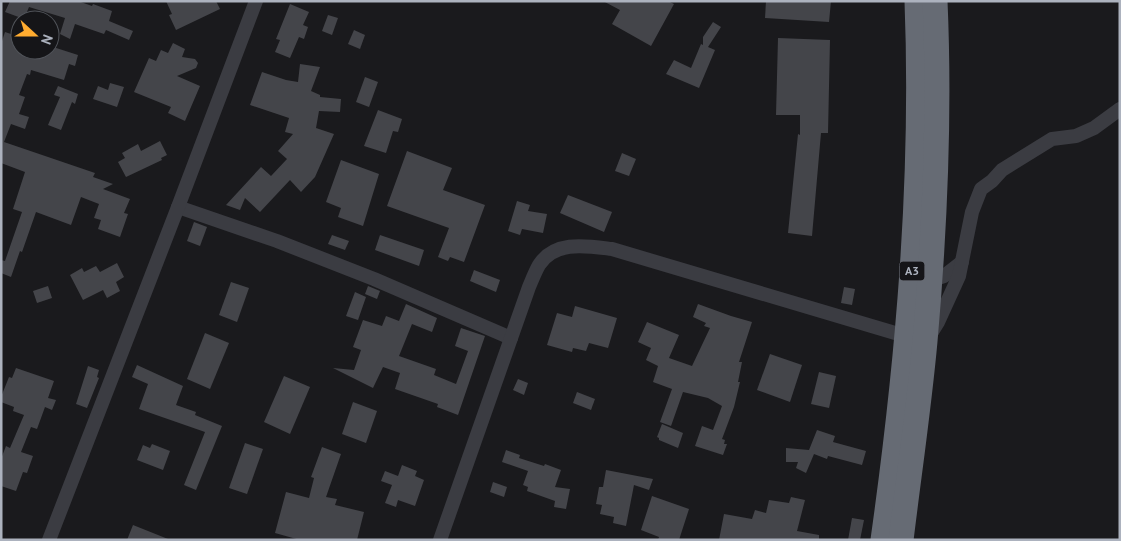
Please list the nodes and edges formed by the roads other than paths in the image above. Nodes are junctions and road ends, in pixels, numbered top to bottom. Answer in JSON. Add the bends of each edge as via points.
{"nodes":[{"id":1,"x":256,"y":1,"type":"edge"},
{"id":2,"x":917,"y":1,"type":"edge"},
{"id":3,"x":935,"y":1,"type":"edge"},
{"id":4,"x":1120,"y":110,"type":"edge"},
{"id":5,"x":178,"y":207,"type":"junction"},
{"id":6,"x":962,"y":262,"type":"junction"},
{"id":7,"x":930,"y":281,"type":"junction"},
{"id":8,"x":511,"y":338,"type":"junction"},
{"id":9,"x":916,"y":339,"type":"junction"},
{"id":10,"x":901,"y":472,"type":"junction"},
{"id":11,"x":49,"y":540,"type":"edge"},
{"id":12,"x":440,"y":540,"type":"edge"},
{"id":13,"x":883,"y":540,"type":"edge"},
{"id":14,"x":901,"y":540,"type":"edge"}],
"edges":[{"from":1,"to":5,"type":"street"},
{"from":2,"to":9,"type":"highway","number":"A3"},
{"from":3,"to":7,"type":"highway","number":"A3","via":[[936,172]]},
{"from":4,"to":6,"type":"street","via":[[1076,136],[1052,139],[1002,170],[981,189],[972,212]]},
{"from":5,"to":8,"type":"street","via":[[277,241]]},
{"from":5,"to":11,"type":"street"},
{"from":6,"to":7,"type":"street","via":[[944,276]]},
{"from":6,"to":9,"type":"street","via":[[959,276],[934,330]]},
{"from":7,"to":9,"type":"highway","number":"A3"},
{"from":8,"to":9,"type":"street","via":[[539,264],[554,250],[581,246],[612,250]]},
{"from":8,"to":12,"type":"street"},
{"from":9,"to":10,"type":"highway","number":"A3"},
{"from":10,"to":13,"type":"highway","number":"A3"},
{"from":10,"to":14,"type":"highway","number":"A3"}]}
